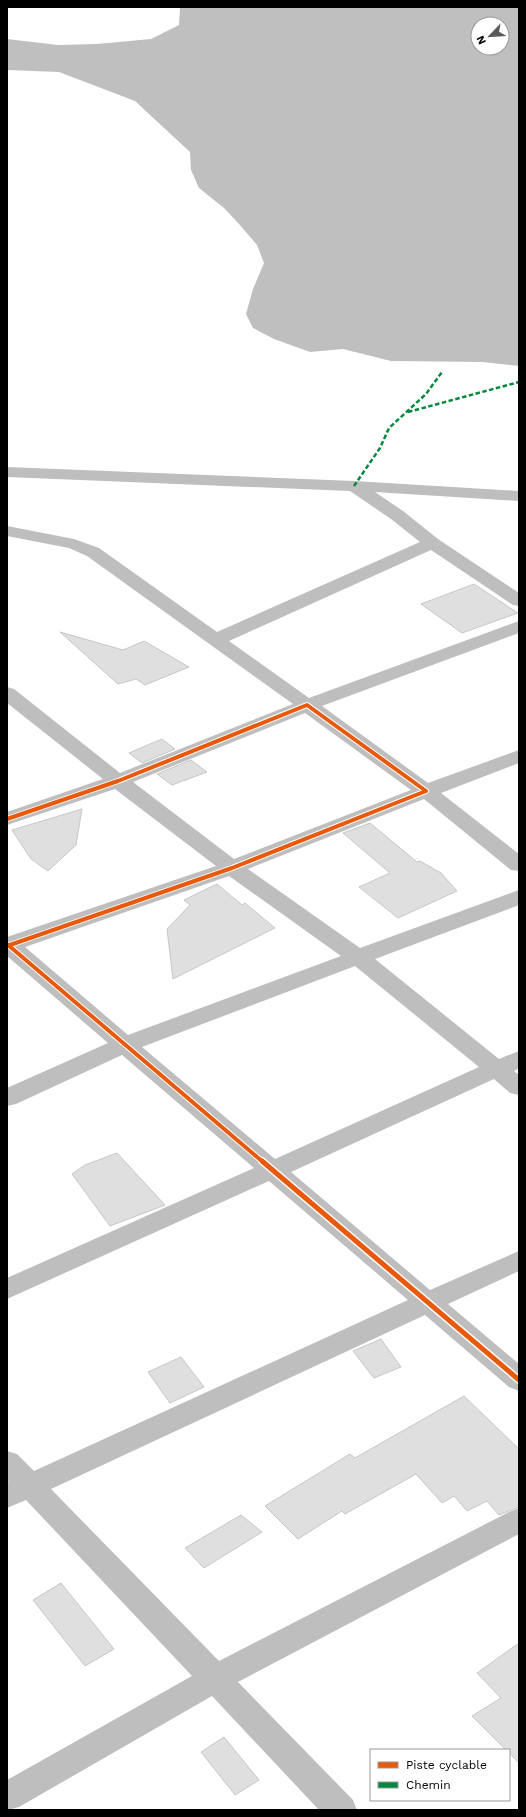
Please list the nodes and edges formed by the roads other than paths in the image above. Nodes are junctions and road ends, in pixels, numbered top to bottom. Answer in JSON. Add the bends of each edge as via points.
{"nodes":[{"id":1,"x":7,"y":472,"type":"edge"},
{"id":2,"x":354,"y":486,"type":"junction"},
{"id":3,"x":519,"y":496,"type":"edge"},
{"id":4,"x":7,"y":531,"type":"edge"},
{"id":5,"x":432,"y":544,"type":"junction"},
{"id":6,"x":519,"y":600,"type":"edge"},
{"id":7,"x":519,"y":627,"type":"edge"},
{"id":8,"x":215,"y":640,"type":"junction"},
{"id":9,"x":7,"y":694,"type":"edge"},
{"id":10,"x":307,"y":705,"type":"junction"},
{"id":11,"x":519,"y":756,"type":"edge"},
{"id":12,"x":118,"y":781,"type":"junction"},
{"id":13,"x":426,"y":791,"type":"junction"},
{"id":14,"x":7,"y":819,"type":"edge"},
{"id":15,"x":519,"y":864,"type":"edge"},
{"id":16,"x":232,"y":868,"type":"junction"},
{"id":17,"x":519,"y":897,"type":"edge"},
{"id":18,"x":7,"y":945,"type":"edge"},
{"id":19,"x":359,"y":958,"type":"junction"},
{"id":20,"x":124,"y":1045,"type":"junction"},
{"id":21,"x":519,"y":1059,"type":"edge"},
{"id":22,"x":496,"y":1070,"type":"junction"},
{"id":23,"x":519,"y":1087,"type":"edge"},
{"id":24,"x":7,"y":1098,"type":"edge"},
{"id":25,"x":271,"y":1169,"type":"junction"},
{"id":26,"x":519,"y":1260,"type":"edge"},
{"id":27,"x":7,"y":1289,"type":"edge"},
{"id":28,"x":429,"y":1303,"type":"junction"},
{"id":29,"x":519,"y":1380,"type":"edge"},
{"id":30,"x":7,"y":1462,"type":"edge"},
{"id":31,"x":18,"y":1491,"type":"edge"},
{"id":32,"x":519,"y":1520,"type":"edge"},
{"id":33,"x":216,"y":1678,"type":"junction"},
{"id":34,"x":7,"y":1797,"type":"edge"},
{"id":35,"x":341,"y":1810,"type":"edge"}],
"edges":[{"from":1,"to":2,"type":"street"},
{"from":2,"to":3,"type":"street"},
{"from":2,"to":5,"type":"street","via":[[397,515]]},
{"from":4,"to":8,"type":"street","via":[[68,543],[93,552]]},
{"from":5,"to":6,"type":"street"},
{"from":5,"to":8,"type":"street"},
{"from":7,"to":10,"type":"street"},
{"from":8,"to":10,"type":"street"},
{"from":9,"to":12,"type":"street"},
{"from":10,"to":12,"type":"street"},
{"from":10,"to":13,"type":"street"},
{"from":11,"to":13,"type":"street"},
{"from":12,"to":14,"type":"street"},
{"from":12,"to":16,"type":"street"},
{"from":13,"to":15,"type":"street"},
{"from":13,"to":16,"type":"street"},
{"from":16,"to":18,"type":"street"},
{"from":16,"to":19,"type":"street"},
{"from":17,"to":19,"type":"street"},
{"from":18,"to":20,"type":"street"},
{"from":19,"to":20,"type":"street"},
{"from":19,"to":22,"type":"street"},
{"from":20,"to":24,"type":"street"},
{"from":20,"to":25,"type":"street"},
{"from":21,"to":22,"type":"street"},
{"from":22,"to":23,"type":"street"},
{"from":22,"to":25,"type":"street"},
{"from":25,"to":27,"type":"street"},
{"from":25,"to":28,"type":"street"},
{"from":26,"to":28,"type":"street"},
{"from":28,"to":29,"type":"street"},
{"from":28,"to":31,"type":"street"},
{"from":30,"to":31,"type":"street"},
{"from":31,"to":33,"type":"street"},
{"from":32,"to":33,"type":"street"},
{"from":33,"to":34,"type":"street"},
{"from":33,"to":35,"type":"street"}]}
